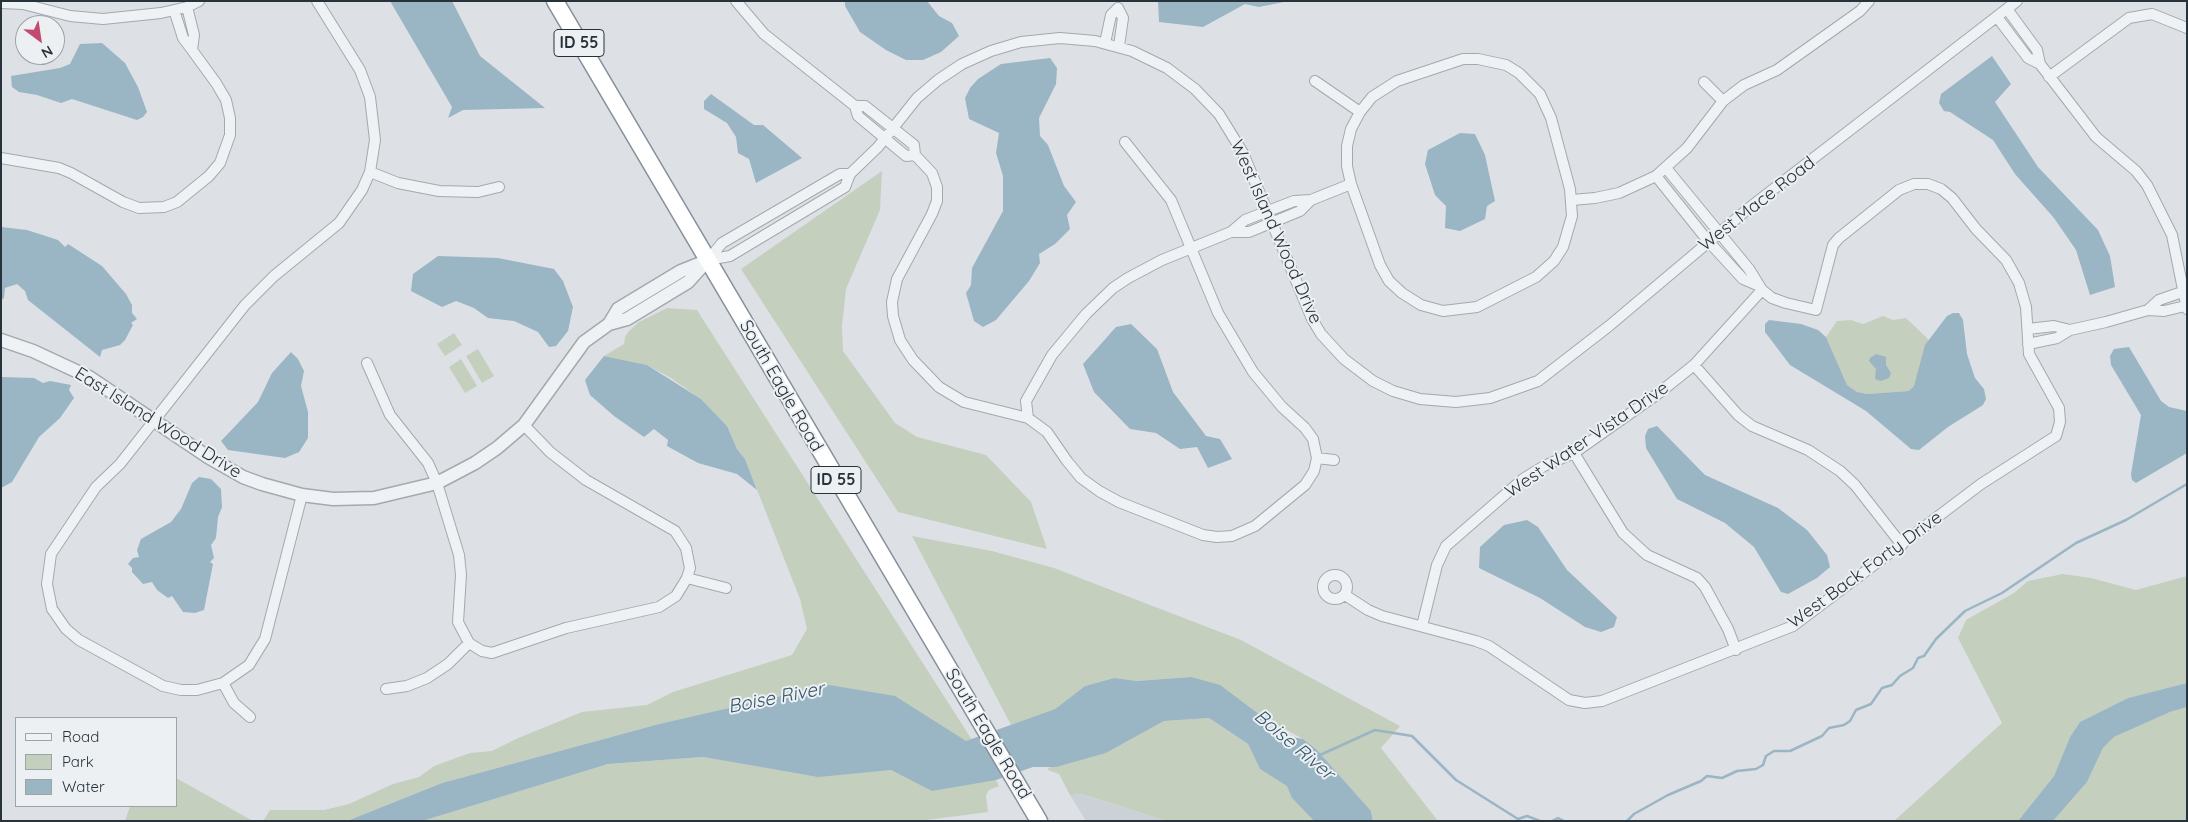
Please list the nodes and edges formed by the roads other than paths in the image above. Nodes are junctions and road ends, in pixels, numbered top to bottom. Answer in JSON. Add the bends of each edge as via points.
{"nodes":[{"id":1,"x":199,"y":1,"type":"edge"},
{"id":2,"x":317,"y":1,"type":"edge"},
{"id":3,"x":555,"y":1,"type":"edge"},
{"id":4,"x":736,"y":1,"type":"edge"},
{"id":5,"x":1869,"y":1,"type":"edge"},
{"id":6,"x":2017,"y":1,"type":"edge"},
{"id":7,"x":1,"y":3,"type":"edge"},
{"id":8,"x":24,"y":3,"type":"edge"},
{"id":9,"x":35,"y":4,"type":"edge"},
{"id":10,"x":1118,"y":5,"type":"edge"},
{"id":11,"x":187,"y":7,"type":"junction"},
{"id":12,"x":2007,"y":9,"type":"junction"},
{"id":13,"x":174,"y":10,"type":"junction"},
{"id":14,"x":1997,"y":17,"type":"junction"},
{"id":15,"x":2187,"y":28,"type":"edge"},
{"id":16,"x":1105,"y":43,"type":"junction"},
{"id":17,"x":1119,"y":46,"type":"junction"},
{"id":18,"x":192,"y":50,"type":"junction"},
{"id":19,"x":2040,"y":64,"type":"junction"},
{"id":20,"x":2049,"y":77,"type":"junction"},
{"id":21,"x":1315,"y":81,"type":"dead end"},
{"id":22,"x":1704,"y":82,"type":"dead end"},
{"id":23,"x":1723,"y":101,"type":"junction"},
{"id":24,"x":855,"y":106,"type":"junction"},
{"id":25,"x":1360,"y":112,"type":"junction"},
{"id":26,"x":893,"y":129,"type":"junction"},
{"id":27,"x":885,"y":138,"type":"junction"},
{"id":28,"x":1125,"y":142,"type":"dead end"},
{"id":29,"x":915,"y":155,"type":"junction"},
{"id":30,"x":1,"y":158,"type":"edge"},
{"id":31,"x":1666,"y":168,"type":"junction"},
{"id":32,"x":370,"y":172,"type":"junction"},
{"id":33,"x":850,"y":174,"type":"junction"},
{"id":34,"x":1656,"y":176,"type":"junction"},
{"id":35,"x":1351,"y":184,"type":"junction"},
{"id":36,"x":499,"y":187,"type":"dead end"},
{"id":37,"x":1311,"y":200,"type":"junction"},
{"id":38,"x":1572,"y":200,"type":"junction"},
{"id":39,"x":1694,"y":202,"type":"junction"},
{"id":40,"x":1268,"y":210,"type":"junction"},
{"id":41,"x":1683,"y":210,"type":"junction"},
{"id":42,"x":1273,"y":223,"type":"junction"},
{"id":43,"x":1231,"y":232,"type":"junction"},
{"id":44,"x":1719,"y":232,"type":"junction"},
{"id":45,"x":1708,"y":241,"type":"junction"},
{"id":46,"x":1192,"y":248,"type":"junction"},
{"id":47,"x":708,"y":260,"type":"junction"},
{"id":48,"x":1760,"y":287,"type":"junction"},
{"id":49,"x":2182,"y":292,"type":"junction"},
{"id":50,"x":2186,"y":307,"type":"edge"},
{"id":51,"x":2148,"y":310,"type":"junction"},
{"id":52,"x":2028,"y":329,"type":"junction"},
{"id":53,"x":2070,"y":330,"type":"junction"},
{"id":54,"x":1,"y":340,"type":"edge"},
{"id":55,"x":2028,"y":344,"type":"junction"},
{"id":56,"x":367,"y":362,"type":"dead end"},
{"id":57,"x":1694,"y":365,"type":"junction"},
{"id":58,"x":1492,"y":398,"type":"joint"},
{"id":59,"x":1028,"y":418,"type":"junction"},
{"id":60,"x":153,"y":419,"type":"junction"},
{"id":61,"x":524,"y":426,"type":"junction"},
{"id":62,"x":1574,"y":453,"type":"junction"},
{"id":63,"x":1317,"y":458,"type":"junction"},
{"id":64,"x":1334,"y":460,"type":"dead end"},
{"id":65,"x":437,"y":483,"type":"junction"},
{"id":66,"x":302,"y":495,"type":"junction"},
{"id":67,"x":1902,"y":545,"type":"junction"},
{"id":68,"x":688,"y":578,"type":"junction"},
{"id":69,"x":726,"y":588,"type":"dead end"},
{"id":70,"x":1345,"y":595,"type":"dead end"},
{"id":71,"x":1422,"y":626,"type":"junction"},
{"id":72,"x":469,"y":643,"type":"junction"},
{"id":73,"x":1736,"y":650,"type":"junction"},
{"id":74,"x":223,"y":683,"type":"junction"},
{"id":75,"x":386,"y":689,"type":"dead end"},
{"id":76,"x":250,"y":717,"type":"dead end"},
{"id":77,"x":1039,"y":821,"type":"edge"}],
"edges":[{"from":1,"to":11,"type":"street"},
{"from":2,"to":32,"type":"street","via":[[366,83],[375,127]]},
{"from":3,"to":47,"type":"highway","name":"South Eagle Road","number":"ID 55"},
{"from":4,"to":24,"type":"street","via":[[764,34]]},
{"from":5,"to":23,"type":"street","via":[[1860,11],[1777,70],[1744,85]]},
{"from":6,"to":12,"type":"street","name":"West Mace Road"},
{"from":7,"to":8,"type":"street"},
{"from":8,"to":9,"type":"street"},
{"from":9,"to":13,"type":"street","via":[[70,16],[103,19],[141,17]]},
{"from":10,"to":16,"type":"street","via":[[1111,15]]},
{"from":10,"to":17,"type":"street","via":[[1123,18]]},
{"from":11,"to":13,"type":"street"},
{"from":11,"to":18,"type":"street","via":[[194,35]]},
{"from":12,"to":14,"type":"street","name":"West Mace Road"},
{"from":12,"to":19,"type":"street","via":[[2037,50]]},
{"from":13,"to":18,"type":"street","via":[[183,38]]},
{"from":14,"to":19,"type":"street","via":[[2028,58]]},
{"from":14,"to":44,"type":"street","name":"West Mace Road"},
{"from":15,"to":20,"type":"street","via":[[2152,14],[2140,15],[2119,24]]},
{"from":16,"to":17,"type":"street","name":"West Island Wood Drive"},
{"from":16,"to":26,"type":"street","name":"West Island Wood Drive","via":[[1060,38],[1021,42],[991,51],[962,64],[933,84]]},
{"from":17,"to":40,"type":"street","name":"West Island Wood Drive","via":[[1167,68],[1210,104],[1237,140]]},
{"from":18,"to":30,"type":"street","via":[[226,100],[230,135],[220,163],[177,202],[164,207],[139,208],[59,168]]},
{"from":19,"to":20,"type":"street"},
{"from":20,"to":49,"type":"street","via":[[2096,137],[2136,172],[2151,191],[2172,235]]},
{"from":21,"to":25,"type":"street"},
{"from":22,"to":23,"type":"street"},
{"from":23,"to":31,"type":"street","via":[[1687,148]]},
{"from":24,"to":26,"type":"street","via":[[865,106]]},
{"from":24,"to":27,"type":"street","via":[[858,116]]},
{"from":25,"to":35,"type":"street","via":[[1347,146]]},
{"from":25,"to":38,"type":"street","via":[[1372,97],[1388,86],[1449,62],[1478,58],[1506,65],[1531,83],[1546,105]]},
{"from":26,"to":27,"type":"street","name":"West Island Wood Drive"},
{"from":26,"to":29,"type":"street","via":[[914,146]]},
{"from":27,"to":29,"type":"street","via":[[906,156]]},
{"from":27,"to":33,"type":"street","name":"West Island Wood Drive"},
{"from":28,"to":46,"type":"street","via":[[1171,200]]},
{"from":29,"to":59,"type":"street","via":[[932,173],[937,186],[937,200],[919,240],[902,267],[894,290],[893,316],[900,340],[918,366],[950,395],[964,402]]},
{"from":31,"to":34,"type":"street"},
{"from":31,"to":39,"type":"street"},
{"from":32,"to":36,"type":"street","via":[[398,183],[439,191],[478,192]]},
{"from":32,"to":60,"type":"street","via":[[346,216],[258,290]]},
{"from":33,"to":47,"type":"street","name":"West Island Wood Drive","via":[[840,174],[722,243]]},
{"from":33,"to":47,"type":"street","name":"West Island Wood Drive","via":[[845,187],[730,256]]},
{"from":34,"to":38,"type":"street","via":[[1619,193]]},
{"from":34,"to":41,"type":"street"},
{"from":35,"to":37,"type":"street"},
{"from":35,"to":38,"type":"street","via":[[1380,265],[1390,281],[1421,305],[1443,311],[1477,307],[1545,270],[1570,232]]},
{"from":37,"to":40,"type":"street","via":[[1294,201]]},
{"from":37,"to":42,"type":"street","via":[[1300,212]]},
{"from":39,"to":41,"type":"street"},
{"from":39,"to":44,"type":"street"},
{"from":40,"to":42,"type":"street","name":"West Island Wood Drive"},
{"from":40,"to":43,"type":"street","via":[[1245,220]]},
{"from":41,"to":45,"type":"street"},
{"from":42,"to":43,"type":"street","via":[[1250,232]]},
{"from":42,"to":58,"type":"street","name":"West Island Wood Drive","via":[[1312,319],[1332,347],[1356,370],[1393,391],[1420,399],[1456,402]]},
{"from":43,"to":46,"type":"street"},
{"from":44,"to":45,"type":"street","name":"West Mace Road"},
{"from":44,"to":48,"type":"street"},
{"from":45,"to":48,"type":"street","via":[[1743,279]]},
{"from":45,"to":58,"type":"street","name":"West Mace Road","via":[[1608,326],[1538,380]]},
{"from":46,"to":59,"type":"street","via":[[1128,278],[1086,314],[1052,355],[1034,385],[1026,401]]},
{"from":46,"to":63,"type":"street","via":[[1226,329],[1264,387],[1309,434]]},
{"from":47,"to":61,"type":"street","name":"East Island Wood Drive","via":[[688,282],[627,320],[609,324],[584,342]]},
{"from":47,"to":77,"type":"highway","name":"South Eagle Road","number":"ID 55"},
{"from":48,"to":52,"type":"street","via":[[1772,298],[1816,310],[1833,245],[1838,238],[1899,190],[1914,184],[1928,184],[1952,198],[2006,260],[2019,283]]},
{"from":48,"to":57,"type":"street","name":"West Water Vista Drive"},
{"from":49,"to":50,"type":"street"},
{"from":49,"to":51,"type":"street","via":[[2158,300]]},
{"from":50,"to":51,"type":"street"},
{"from":51,"to":53,"type":"street"},
{"from":52,"to":53,"type":"street","via":[[2054,326]]},
{"from":52,"to":55,"type":"street"},
{"from":53,"to":55,"type":"street","via":[[2057,338]]},
{"from":54,"to":60,"type":"street","name":"East Island Wood Drive","via":[[89,377]]},
{"from":55,"to":67,"type":"street","name":"West Back Forty Drive","via":[[2029,354],[2059,408],[2059,430],[2049,442],[1981,484]]},
{"from":56,"to":65,"type":"street","via":[[390,415],[428,463]]},
{"from":57,"to":62,"type":"street","name":"West Water Vista Drive"},
{"from":57,"to":67,"type":"street","via":[[1738,415],[1752,426],[1808,450],[1840,471],[1855,485]]},
{"from":59,"to":63,"type":"street","via":[[1047,432],[1067,461],[1098,491],[1203,535],[1217,537],[1232,536],[1255,526],[1305,485],[1314,471]]},
{"from":60,"to":66,"type":"street","name":"East Island Wood Drive","via":[[225,468],[262,484]]},
{"from":60,"to":74,"type":"street","via":[[120,464],[96,487],[56,544],[47,570],[50,602],[58,619],[72,635],[163,686],[197,690]]},
{"from":61,"to":65,"type":"street","name":"East Island Wood Drive","via":[[475,463]]},
{"from":61,"to":68,"type":"street","via":[[550,452],[586,480],[675,531],[682,539],[689,558]]},
{"from":62,"to":71,"type":"street","name":"West Water Vista Drive","via":[[1523,479],[1446,546]]},
{"from":62,"to":73,"type":"street","via":[[1623,533],[1647,555],[1697,578],[1705,587]]},
{"from":63,"to":64,"type":"street"},
{"from":65,"to":66,"type":"street","name":"East Island Wood Drive","via":[[374,498],[332,499]]},
{"from":65,"to":72,"type":"street","via":[[459,555],[458,622]]},
{"from":66,"to":74,"type":"street","via":[[265,639],[249,665]]},
{"from":67,"to":73,"type":"street","name":"West Back Forty Drive","via":[[1793,626]]},
{"from":68,"to":69,"type":"street"},
{"from":68,"to":72,"type":"street","via":[[676,596],[659,607],[566,628],[492,652],[482,652]]},
{"from":70,"to":71,"type":"street","via":[[1368,610]]},
{"from":71,"to":73,"type":"street","name":"West Back Forty Drive","via":[[1489,646],[1568,700],[1585,703],[1602,701]]},
{"from":72,"to":75,"type":"street","via":[[428,678]]},
{"from":74,"to":76,"type":"street","via":[[234,702]]}]}
